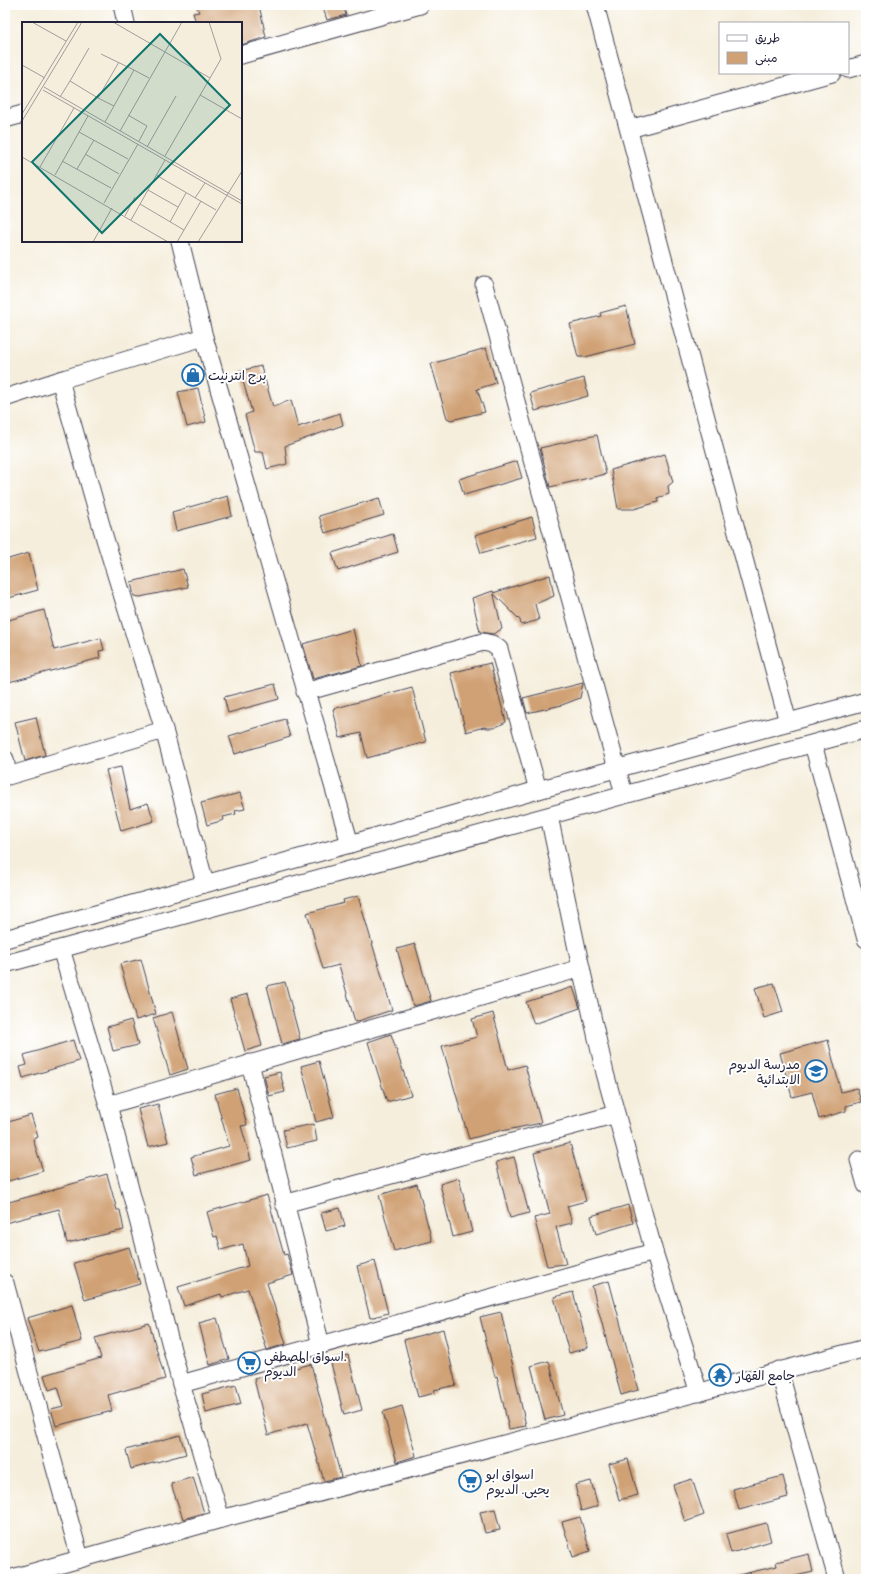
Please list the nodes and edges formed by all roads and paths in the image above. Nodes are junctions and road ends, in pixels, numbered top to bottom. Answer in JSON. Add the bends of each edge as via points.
{"nodes":[{"id":1,"x":122,"y":5,"type":"edge"},
{"id":2,"x":420,"y":5,"type":"edge"},
{"id":3,"x":595,"y":5,"type":"edge"},
{"id":4,"x":126,"y":22,"type":"edge"},
{"id":5,"x":242,"y":55,"type":"edge"},
{"id":6,"x":866,"y":64,"type":"edge"},
{"id":7,"x":849,"y":69,"type":"edge"},
{"id":8,"x":828,"y":74,"type":"edge"},
{"id":9,"x":22,"y":114,"type":"edge"},
{"id":10,"x":5,"y":119,"type":"edge"},
{"id":11,"x":629,"y":129,"type":"junction"},
{"id":12,"x":180,"y":242,"type":"edge"},
{"id":13,"x":484,"y":286,"type":"dead end"},
{"id":14,"x":204,"y":337,"type":"junction"},
{"id":15,"x":60,"y":380,"type":"junction"},
{"id":16,"x":5,"y":398,"type":"edge"},
{"id":17,"x":305,"y":692,"type":"junction"},
{"id":18,"x":866,"y":701,"type":"edge"},
{"id":19,"x":788,"y":722,"type":"junction"},
{"id":20,"x":866,"y":729,"type":"edge"},
{"id":21,"x":164,"y":730,"type":"junction"},
{"id":22,"x":813,"y":744,"type":"junction"},
{"id":23,"x":5,"y":760,"type":"edge"},
{"id":24,"x":618,"y":769,"type":"junction"},
{"id":25,"x":7,"y":777,"type":"edge"},
{"id":26,"x":538,"y":790,"type":"junction"},
{"id":27,"x":624,"y":794,"type":"junction"},
{"id":28,"x":548,"y":816,"type":"junction"},
{"id":29,"x":350,"y":844,"type":"junction"},
{"id":30,"x":205,"y":883,"type":"junction"},
{"id":31,"x":860,"y":893,"type":"edge"},
{"id":32,"x":5,"y":939,"type":"edge"},
{"id":33,"x":866,"y":939,"type":"edge"},
{"id":34,"x":61,"y":948,"type":"junction"},
{"id":35,"x":5,"y":964,"type":"edge"},
{"id":36,"x":581,"y":968,"type":"junction"},
{"id":37,"x":250,"y":1063,"type":"junction"},
{"id":38,"x":108,"y":1105,"type":"junction"},
{"id":39,"x":616,"y":1114,"type":"junction"},
{"id":40,"x":858,"y":1160,"type":"dead end"},
{"id":41,"x":866,"y":1185,"type":"edge"},
{"id":42,"x":284,"y":1204,"type":"junction"},
{"id":43,"x":654,"y":1252,"type":"junction"},
{"id":44,"x":5,"y":1283,"type":"edge"},
{"id":45,"x":321,"y":1345,"type":"junction"},
{"id":46,"x":866,"y":1348,"type":"edge"},
{"id":47,"x":779,"y":1370,"type":"junction"},
{"id":48,"x":181,"y":1384,"type":"junction"},
{"id":49,"x":699,"y":1393,"type":"junction"},
{"id":50,"x":221,"y":1519,"type":"junction"},
{"id":51,"x":80,"y":1558,"type":"junction"},
{"id":52,"x":9,"y":1579,"type":"edge"},
{"id":53,"x":837,"y":1579,"type":"edge"}],
"edges":[{"from":1,"to":4,"type":"street"},
{"from":2,"to":5,"type":"street"},
{"from":3,"to":11,"type":"street"},
{"from":6,"to":7,"type":"street"},
{"from":8,"to":11,"type":"street"},
{"from":9,"to":10,"type":"street"},
{"from":11,"to":19,"type":"street"},
{"from":12,"to":14,"type":"street"},
{"from":13,"to":24,"type":"street"},
{"from":14,"to":15,"type":"street"},
{"from":14,"to":17,"type":"street"},
{"from":15,"to":16,"type":"street"},
{"from":15,"to":21,"type":"street","via":[[105,539]]},
{"from":17,"to":26,"type":"street","via":[[483,642],[492,644],[499,649]]},
{"from":17,"to":29,"type":"street"},
{"from":18,"to":19,"type":"street"},
{"from":19,"to":24,"type":"street"},
{"from":20,"to":22,"type":"street"},
{"from":21,"to":25,"type":"street"},
{"from":21,"to":30,"type":"street"},
{"from":22,"to":27,"type":"street"},
{"from":22,"to":31,"type":"street"},
{"from":23,"to":25,"type":"street"},
{"from":24,"to":26,"type":"street"},
{"from":24,"to":27,"type":"street"},
{"from":26,"to":29,"type":"street"},
{"from":27,"to":28,"type":"street"},
{"from":28,"to":34,"type":"street"},
{"from":28,"to":36,"type":"street"},
{"from":29,"to":30,"type":"street"},
{"from":30,"to":32,"type":"street"},
{"from":31,"to":33,"type":"street"},
{"from":34,"to":35,"type":"street"},
{"from":34,"to":38,"type":"street"},
{"from":36,"to":37,"type":"street"},
{"from":36,"to":39,"type":"street"},
{"from":37,"to":38,"type":"street"},
{"from":37,"to":42,"type":"street"},
{"from":38,"to":48,"type":"street"},
{"from":39,"to":42,"type":"street"},
{"from":39,"to":43,"type":"street"},
{"from":40,"to":41,"type":"street"},
{"from":42,"to":45,"type":"street"},
{"from":43,"to":45,"type":"street"},
{"from":43,"to":49,"type":"street"},
{"from":44,"to":51,"type":"street"},
{"from":45,"to":48,"type":"street"},
{"from":46,"to":47,"type":"street"},
{"from":47,"to":49,"type":"street"},
{"from":47,"to":53,"type":"street"},
{"from":48,"to":50,"type":"street"},
{"from":49,"to":50,"type":"street"},
{"from":50,"to":51,"type":"street"},
{"from":51,"to":52,"type":"street"}]}
